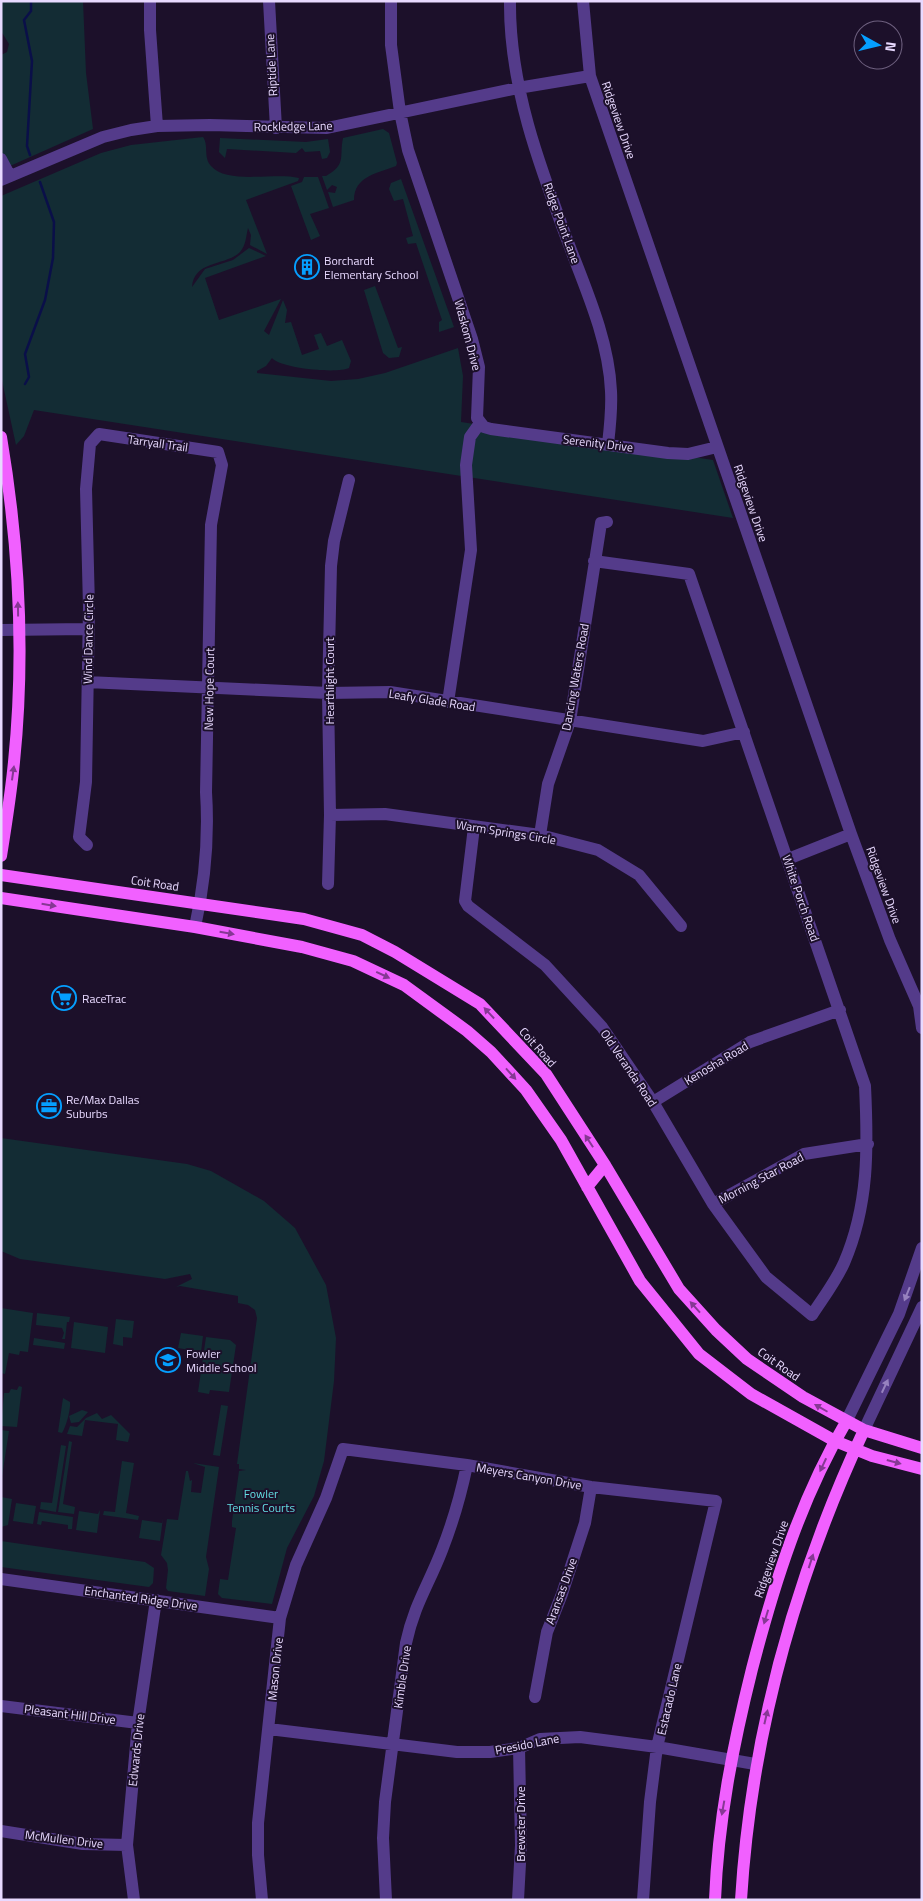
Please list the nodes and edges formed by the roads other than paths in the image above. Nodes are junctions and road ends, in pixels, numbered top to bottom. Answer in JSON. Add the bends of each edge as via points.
{"nodes":[{"id":1,"x":150,"y":1,"type":"edge"},
{"id":2,"x":269,"y":1,"type":"edge"},
{"id":3,"x":391,"y":1,"type":"edge"},
{"id":4,"x":510,"y":1,"type":"edge"},
{"id":5,"x":583,"y":1,"type":"edge"},
{"id":6,"x":590,"y":76,"type":"junction"},
{"id":7,"x":518,"y":88,"type":"junction"},
{"id":8,"x":400,"y":112,"type":"junction"},
{"id":9,"x":157,"y":126,"type":"junction"},
{"id":10,"x":276,"y":128,"type":"junction"},
{"id":11,"x":1,"y":160,"type":"edge"},
{"id":12,"x":11,"y":176,"type":"edge"},
{"id":13,"x":480,"y":423,"type":"junction"},
{"id":14,"x":99,"y":434,"type":"joint"},
{"id":15,"x":1,"y":437,"type":"edge"},
{"id":16,"x":608,"y":444,"type":"junction"},
{"id":17,"x":717,"y":447,"type":"junction"},
{"id":18,"x":218,"y":452,"type":"joint"},
{"id":19,"x":349,"y":480,"type":"dead end"},
{"id":20,"x":607,"y":522,"type":"dead end"},
{"id":21,"x":594,"y":561,"type":"junction"},
{"id":22,"x":88,"y":629,"type":"junction"},
{"id":23,"x":1,"y":630,"type":"edge"},
{"id":24,"x":18,"y":630,"type":"junction"},
{"id":25,"x":87,"y":682,"type":"junction"},
{"id":26,"x":209,"y":688,"type":"junction"},
{"id":27,"x":328,"y":693,"type":"junction"},
{"id":28,"x":448,"y":702,"type":"junction"},
{"id":29,"x":570,"y":721,"type":"junction"},
{"id":30,"x":744,"y":732,"type":"junction"},
{"id":31,"x":330,"y":815,"type":"junction"},
{"id":32,"x":474,"y":827,"type":"junction"},
{"id":33,"x":851,"y":834,"type":"junction"},
{"id":34,"x":540,"y":835,"type":"junction"},
{"id":35,"x":87,"y":845,"type":"dead end"},
{"id":36,"x":1,"y":856,"type":"edge"},
{"id":37,"x":788,"y":859,"type":"junction"},
{"id":38,"x":1,"y":876,"type":"edge"},
{"id":39,"x":328,"y":884,"type":"dead end"},
{"id":40,"x":1,"y":898,"type":"edge"},
{"id":41,"x":200,"y":903,"type":"junction"},
{"id":42,"x":681,"y":926,"type":"dead end"},
{"id":43,"x":195,"y":927,"type":"junction"},
{"id":44,"x":920,"y":1008,"type":"edge"},
{"id":45,"x":840,"y":1010,"type":"junction"},
{"id":46,"x":922,"y":1028,"type":"edge"},
{"id":47,"x":653,"y":1102,"type":"junction"},
{"id":48,"x":868,"y":1144,"type":"junction"},
{"id":49,"x":605,"y":1165,"type":"junction"},
{"id":50,"x":578,"y":1172,"type":"junction"},
{"id":51,"x":587,"y":1187,"type":"junction"},
{"id":52,"x":713,"y":1204,"type":"junction"},
{"id":53,"x":922,"y":1248,"type":"edge"},
{"id":54,"x":922,"y":1307,"type":"edge"},
{"id":55,"x":812,"y":1315,"type":"joint"},
{"id":56,"x":846,"y":1422,"type":"junction"},
{"id":57,"x":864,"y":1430,"type":"junction"},
{"id":58,"x":835,"y":1441,"type":"junction"},
{"id":59,"x":922,"y":1448,"type":"edge"},
{"id":60,"x":343,"y":1449,"type":"joint"},
{"id":61,"x":855,"y":1450,"type":"junction"},
{"id":62,"x":466,"y":1465,"type":"junction"},
{"id":63,"x":922,"y":1469,"type":"edge"},
{"id":64,"x":591,"y":1487,"type":"junction"},
{"id":65,"x":716,"y":1501,"type":"joint"},
{"id":66,"x":1,"y":1579,"type":"edge"},
{"id":67,"x":156,"y":1600,"type":"junction"},
{"id":68,"x":280,"y":1618,"type":"junction"},
{"id":69,"x":535,"y":1697,"type":"dead end"},
{"id":70,"x":1,"y":1706,"type":"edge"},
{"id":71,"x":138,"y":1722,"type":"junction"},
{"id":72,"x":268,"y":1729,"type":"junction"},
{"id":73,"x":392,"y":1745,"type":"junction"},
{"id":74,"x":657,"y":1746,"type":"junction"},
{"id":75,"x":519,"y":1748,"type":"junction"},
{"id":76,"x":731,"y":1760,"type":"junction"},
{"id":77,"x":755,"y":1764,"type":"junction"},
{"id":78,"x":1,"y":1831,"type":"edge"},
{"id":79,"x":126,"y":1845,"type":"junction"},
{"id":80,"x":134,"y":1900,"type":"edge"},
{"id":81,"x":262,"y":1900,"type":"edge"},
{"id":82,"x":386,"y":1900,"type":"edge"},
{"id":83,"x":518,"y":1900,"type":"edge"},
{"id":84,"x":644,"y":1900,"type":"edge"},
{"id":85,"x":715,"y":1900,"type":"edge"},
{"id":86,"x":741,"y":1900,"type":"edge"}],
"edges":[{"from":1,"to":9,"type":"street"},
{"from":2,"to":10,"type":"street","name":"Riptide Lane"},
{"from":3,"to":8,"type":"street","name":"Waskom Drive","via":[[391,45]]},
{"from":4,"to":7,"type":"street","name":"Ridge Point Lane","via":[[512,54]]},
{"from":5,"to":6,"type":"street","name":"Ridgeview Drive"},
{"from":6,"to":7,"type":"street","name":"Rockledge Lane"},
{"from":6,"to":17,"type":"street","name":"Ridgeview Drive"},
{"from":7,"to":8,"type":"street","name":"Rockledge Lane"},
{"from":7,"to":16,"type":"street","name":"Ridge Point Lane","via":[[551,197],[582,277],[606,356],[612,391]]},
{"from":8,"to":10,"type":"street","name":"Rockledge Lane","via":[[327,128]]},
{"from":8,"to":13,"type":"street","name":"Waskom Drive","via":[[408,150],[462,305],[479,367],[476,412]]},
{"from":9,"to":10,"type":"street","name":"Rockledge Lane"},
{"from":9,"to":12,"type":"street","name":"Rockledge Lane","via":[[103,137]]},
{"from":11,"to":12,"type":"street"},
{"from":13,"to":16,"type":"street","name":"Serenity Drive","via":[[491,430]]},
{"from":13,"to":28,"type":"street","via":[[470,437],[466,465],[471,550]]},
{"from":14,"to":18,"type":"street","name":"Tarryall Trail"},
{"from":14,"to":22,"type":"street","name":"Wind Dance Circle","via":[[90,444],[86,489]]},
{"from":24,"to":15,"type":"main road","one_way":true,"via":[[10,487]]},
{"from":16,"to":17,"type":"street","name":"Serenity Drive","via":[[688,454]]},
{"from":17,"to":33,"type":"street","name":"Ridgeview Drive"},
{"from":18,"to":26,"type":"street","name":"New Hope Court","via":[[222,465],[211,525]]},
{"from":19,"to":27,"type":"street","name":"Hearthlight Court","via":[[331,566]]},
{"from":20,"to":21,"type":"street","name":"Dancing Waters Road","via":[[601,523]]},
{"from":21,"to":29,"type":"street","name":"Dancing Waters Road"},
{"from":21,"to":30,"type":"street","name":"White Porch Road","via":[[689,574]]},
{"from":22,"to":24,"type":"street"},
{"from":22,"to":25,"type":"street","name":"Wind Dance Circle"},
{"from":23,"to":24,"type":"street"},
{"from":36,"to":24,"type":"main road","one_way":true,"via":[[14,762]]},
{"from":25,"to":26,"type":"street","name":"Leafy Glade Road"},
{"from":25,"to":35,"type":"street","name":"Wind Dance Circle","via":[[86,782],[79,837]]},
{"from":26,"to":27,"type":"street","name":"Leafy Glade Road"},
{"from":26,"to":41,"type":"street","name":"New Hope Court","via":[[206,792],[209,826]]},
{"from":27,"to":28,"type":"street","name":"Leafy Glade Road","via":[[390,692]]},
{"from":27,"to":31,"type":"street","name":"Hearthlight Court"},
{"from":28,"to":29,"type":"street","name":"Leafy Glade Road"},
{"from":29,"to":30,"type":"street","name":"Leafy Glade Road","via":[[703,741]]},
{"from":29,"to":34,"type":"street","name":"Dancing Waters Road","via":[[548,784]]},
{"from":30,"to":37,"type":"street","name":"White Porch Road"},
{"from":31,"to":32,"type":"street","name":"Warm Springs Circle","via":[[385,814]]},
{"from":31,"to":39,"type":"street","name":"Hearthlight Court"},
{"from":32,"to":34,"type":"street","name":"Warm Springs Circle"},
{"from":32,"to":47,"type":"street","name":"Old Veranda Road","via":[[465,901],[551,972],[602,1027]]},
{"from":33,"to":37,"type":"street"},
{"from":33,"to":44,"type":"street","name":"Ridgeview Drive","via":[[890,940]]},
{"from":34,"to":42,"type":"street","name":"Warm Springs Circle","via":[[598,850],[639,875]]},
{"from":37,"to":45,"type":"street","name":"White Porch Road"},
{"from":38,"to":41,"type":"main road","name":"Coit Road"},
{"from":40,"to":43,"type":"main road","one_way":true},
{"from":41,"to":43,"type":"street","name":"New Hope Court"},
{"from":49,"to":41,"type":"main road","name":"Coit Road","one_way":true,"via":[[546,1074],[480,1004],[362,935],[304,919]]},
{"from":43,"to":50,"type":"main road","one_way":true,"via":[[331,954],[404,985],[468,1031],[506,1068],[548,1120]]},
{"from":44,"to":46,"type":"street","name":"Ridgeview Drive"},
{"from":45,"to":47,"type":"street","name":"Kenosha Road","via":[[750,1042]]},
{"from":45,"to":48,"type":"street","name":"White Porch Road","via":[[865,1086]]},
{"from":47,"to":52,"type":"street","name":"Old Veranda Road"},
{"from":48,"to":52,"type":"street","name":"Morning Star Road","via":[[804,1154]]},
{"from":48,"to":55,"type":"street","name":"White Porch Road","via":[[864,1200],[844,1263]]},
{"from":49,"to":50,"type":"main road"},
{"from":49,"to":51,"type":"main road"},
{"from":56,"to":49,"type":"main road","name":"Coit Road","one_way":true,"via":[[747,1359],[716,1330],[679,1289]]},
{"from":50,"to":51,"type":"main road"},
{"from":51,"to":58,"type":"main road","via":[[640,1281],[699,1354],[751,1394]]},
{"from":52,"to":55,"type":"street","name":"Old Veranda Road","via":[[766,1277]]},
{"from":53,"to":56,"type":"street","name":"Ridgeview Drive","one_way":true,"via":[[899,1314]]},
{"from":57,"to":54,"type":"street","one_way":true},
{"from":56,"to":57,"type":"main road","name":"Coit Road"},
{"from":56,"to":58,"type":"main road","name":"Ridgeview Drive"},
{"from":57,"to":59,"type":"main road","name":"Coit Road"},
{"from":57,"to":61,"type":"main road"},
{"from":58,"to":61,"type":"main road"},
{"from":58,"to":76,"type":"main road","name":"Ridgeview Drive","one_way":true,"via":[[811,1490],[779,1574],[762,1629]]},
{"from":60,"to":62,"type":"street","name":"Meyers Canyon Drive"},
{"from":60,"to":68,"type":"street","name":"Mason Drive","via":[[319,1515],[296,1565]]},
{"from":61,"to":63,"type":"main road","one_way":true},
{"from":77,"to":61,"type":"main road","one_way":true,"via":[[784,1643],[824,1521]]},
{"from":62,"to":64,"type":"street","name":"Meyers Canyon Drive"},
{"from":62,"to":73,"type":"street","name":"Kimble Drive","via":[[459,1504],[411,1621]]},
{"from":64,"to":65,"type":"street","name":"Meyers Canyon Drive"},
{"from":64,"to":69,"type":"street","name":"Aransas Drive","via":[[585,1523],[547,1632]]},
{"from":65,"to":74,"type":"street","name":"Estacado Lane"},
{"from":66,"to":67,"type":"street","name":"Enchanted Ridge Drive"},
{"from":67,"to":68,"type":"street","name":"Enchanted Ridge Drive"},
{"from":67,"to":71,"type":"street","name":"Edwards Drive"},
{"from":68,"to":72,"type":"street","name":"Mason Drive"},
{"from":70,"to":71,"type":"street","name":"Pleasant Hill Drive"},
{"from":71,"to":79,"type":"street","name":"Edwards Drive"},
{"from":72,"to":73,"type":"street","name":"Presido Lane"},
{"from":72,"to":81,"type":"street","name":"Mason Drive","via":[[258,1823]]},
{"from":73,"to":75,"type":"street","name":"Presido Lane","via":[[457,1752]]},
{"from":73,"to":82,"type":"street","name":"Kimble Drive","via":[[383,1838]]},
{"from":74,"to":75,"type":"street","name":"Presido Lane","via":[[580,1737],[540,1739]]},
{"from":74,"to":76,"type":"street","name":"Presido Lane"},
{"from":74,"to":84,"type":"street","name":"Estacado Lane"},
{"from":75,"to":83,"type":"street","name":"Brewster Drive","via":[[522,1845]]},
{"from":76,"to":77,"type":"street","name":"Presido Lane"},
{"from":76,"to":85,"type":"main road","name":"Ridgeview Drive","one_way":true,"via":[[721,1821]]},
{"from":77,"to":86,"type":"main road"},
{"from":78,"to":79,"type":"street","name":"McMullen Drive","via":[[83,1844]]},
{"from":79,"to":80,"type":"street","name":"Edwards Drive"}]}
